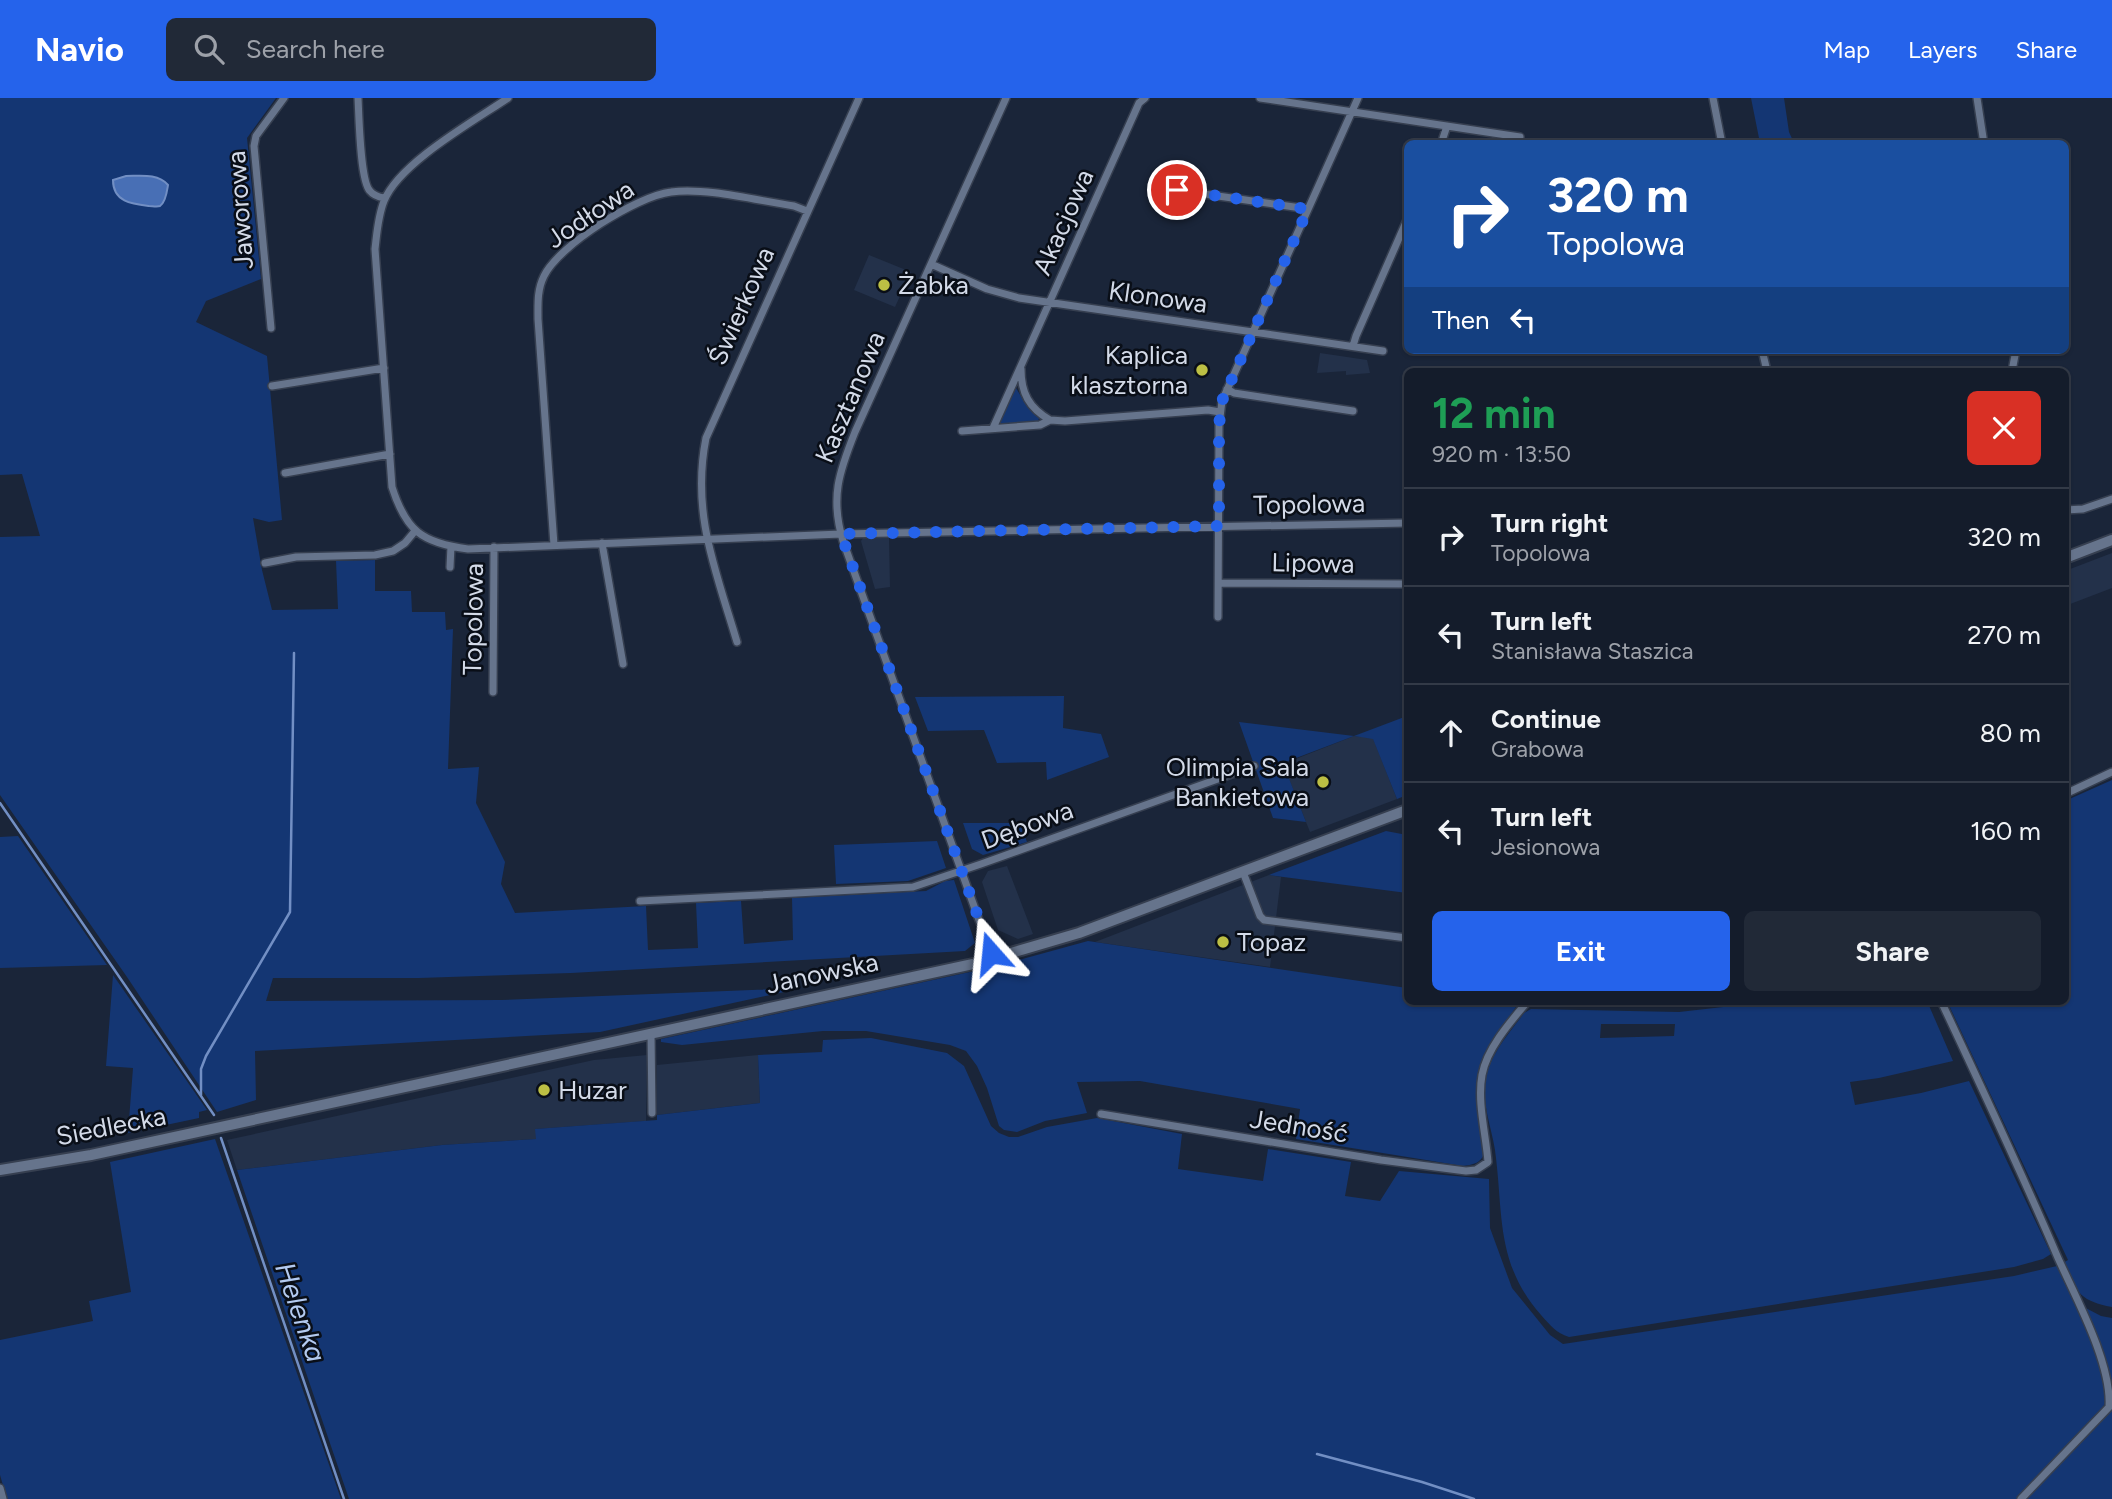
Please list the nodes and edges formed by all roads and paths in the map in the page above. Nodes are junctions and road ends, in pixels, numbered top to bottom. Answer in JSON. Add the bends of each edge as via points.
{"nodes":[{"id":1,"x":284,"y":98,"type":"edge"},
{"id":2,"x":358,"y":98,"type":"edge"},
{"id":3,"x":491,"y":98,"type":"edge"},
{"id":4,"x":508,"y":98,"type":"edge"},
{"id":5,"x":859,"y":98,"type":"edge"},
{"id":6,"x":1006,"y":98,"type":"edge"},
{"id":7,"x":1144,"y":98,"type":"edge"},
{"id":8,"x":1260,"y":98,"type":"edge"},
{"id":9,"x":1358,"y":98,"type":"edge"},
{"id":10,"x":1713,"y":98,"type":"edge"},
{"id":11,"x":1976,"y":98,"type":"edge"},
{"id":12,"x":496,"y":106,"type":"junction"},
{"id":13,"x":1352,"y":111,"type":"junction"},
{"id":14,"x":1447,"y":126,"type":"junction"},
{"id":15,"x":1520,"y":137,"type":"dead end"},
{"id":16,"x":1442,"y":140,"type":"edge"},
{"id":17,"x":1721,"y":140,"type":"edge"},
{"id":18,"x":1982,"y":140,"type":"edge"},
{"id":19,"x":1177,"y":190,"type":"dead end"},
{"id":20,"x":384,"y":198,"type":"junction"},
{"id":21,"x":1308,"y":209,"type":"junction"},
{"id":22,"x":807,"y":211,"type":"junction"},
{"id":23,"x":1404,"y":227,"type":"edge"},
{"id":24,"x":931,"y":264,"type":"junction"},
{"id":25,"x":1049,"y":302,"type":"junction"},
{"id":26,"x":271,"y":328,"type":"dead end"},
{"id":27,"x":1253,"y":332,"type":"junction"},
{"id":28,"x":1353,"y":346,"type":"junction"},
{"id":29,"x":1384,"y":351,"type":"dead end"},
{"id":30,"x":1022,"y":365,"type":"junction"},
{"id":31,"x":384,"y":368,"type":"junction"},
{"id":32,"x":272,"y":386,"type":"dead end"},
{"id":33,"x":1227,"y":389,"type":"junction"},
{"id":34,"x":1353,"y":411,"type":"dead end"},
{"id":35,"x":1220,"y":412,"type":"junction"},
{"id":36,"x":1050,"y":420,"type":"junction"},
{"id":37,"x":993,"y":428,"type":"junction"},
{"id":38,"x":962,"y":431,"type":"dead end"},
{"id":39,"x":390,"y":454,"type":"junction"},
{"id":40,"x":285,"y":473,"type":"dead end"},
{"id":41,"x":2112,"y":499,"type":"edge"},
{"id":42,"x":2069,"y":510,"type":"edge"},
{"id":43,"x":1404,"y":523,"type":"edge"},
{"id":44,"x":1219,"y":526,"type":"junction"},
{"id":45,"x":415,"y":531,"type":"junction"},
{"id":46,"x":841,"y":534,"type":"junction"},
{"id":47,"x":707,"y":540,"type":"junction"},
{"id":48,"x":2112,"y":540,"type":"edge"},
{"id":49,"x":602,"y":543,"type":"junction"},
{"id":50,"x":554,"y":545,"type":"junction"},
{"id":51,"x":451,"y":546,"type":"junction"},
{"id":52,"x":495,"y":547,"type":"junction"},
{"id":53,"x":2069,"y":556,"type":"edge"},
{"id":54,"x":265,"y":563,"type":"dead end"},
{"id":55,"x":450,"y":567,"type":"dead end"},
{"id":56,"x":1219,"y":583,"type":"junction"},
{"id":57,"x":1404,"y":584,"type":"edge"},
{"id":58,"x":1218,"y":617,"type":"dead end"},
{"id":59,"x":737,"y":642,"type":"dead end"},
{"id":60,"x":623,"y":664,"type":"dead end"},
{"id":61,"x":493,"y":692,"type":"dead end"},
{"id":62,"x":1254,"y":765,"type":"dead end"},
{"id":63,"x":2112,"y":772,"type":"edge"},
{"id":64,"x":2069,"y":792,"type":"edge"},
{"id":65,"x":1404,"y":811,"type":"edge"},
{"id":66,"x":962,"y":870,"type":"junction"},
{"id":67,"x":1243,"y":872,"type":"junction"},
{"id":68,"x":640,"y":901,"type":"dead end"},
{"id":69,"x":1404,"y":938,"type":"edge"},
{"id":70,"x":993,"y":959,"type":"junction"},
{"id":71,"x":1525,"y":1005,"type":"edge"},
{"id":72,"x":1943,"y":1005,"type":"edge"},
{"id":73,"x":651,"y":1033,"type":"junction"},
{"id":74,"x":652,"y":1113,"type":"dead end"},
{"id":75,"x":1101,"y":1114,"type":"dead end"},
{"id":76,"x":230,"y":1125,"type":"joint"},
{"id":77,"x":0,"y":1170,"type":"edge"},
{"id":78,"x":2111,"y":1405,"type":"edge"},
{"id":79,"x":0,"y":1488,"type":"edge"},
{"id":80,"x":3,"y":1499,"type":"edge"},
{"id":81,"x":2021,"y":1499,"type":"edge"}],
"edges":[{"from":1,"to":26,"type":"street","name":"Jaworowa","via":[[256,136],[254,146]]},
{"from":2,"to":20,"type":"street","via":[[367,188]]},
{"from":3,"to":12,"type":"street"},
{"from":4,"to":12,"type":"street"},
{"from":5,"to":22,"type":"street","name":"Świerkowa"},
{"from":6,"to":24,"type":"street","name":"Kasztanowa"},
{"from":7,"to":25,"type":"street","name":"Akacjowa"},
{"from":8,"to":13,"type":"street"},
{"from":9,"to":13,"type":"street"},
{"from":10,"to":17,"type":"street"},
{"from":11,"to":18,"type":"street"},
{"from":12,"to":20,"type":"street","via":[[401,175]]},
{"from":13,"to":14,"type":"street"},
{"from":13,"to":21,"type":"street"},
{"from":14,"to":15,"type":"street"},
{"from":14,"to":16,"type":"street"},
{"from":19,"to":21,"type":"street"},
{"from":20,"to":31,"type":"street","via":[[375,248]]},
{"from":21,"to":27,"type":"street"},
{"from":22,"to":47,"type":"street","name":"Świerkowa","via":[[706,438],[700,496]]},
{"from":22,"to":50,"type":"street","name":"Jodłowa","via":[[692,191],[671,192],[631,206],[556,258],[539,292],[538,318]]},
{"from":23,"to":28,"type":"street"},
{"from":24,"to":25,"type":"street","name":"Klonowa","via":[[987,289]]},
{"from":24,"to":46,"type":"street","name":"Kasztanowa","via":[[843,461],[836,499]]},
{"from":25,"to":27,"type":"street","name":"Klonowa"},
{"from":25,"to":30,"type":"street","name":"Akacjowa"},
{"from":27,"to":28,"type":"street","name":"Klonowa"},
{"from":27,"to":33,"type":"street"},
{"from":28,"to":29,"type":"street","name":"Klonowa"},
{"from":30,"to":36,"type":"street","via":[[1021,384],[1028,402]]},
{"from":30,"to":37,"type":"street","name":"Akacjowa"},
{"from":31,"to":32,"type":"street"},
{"from":31,"to":39,"type":"street"},
{"from":33,"to":34,"type":"street"},
{"from":33,"to":35,"type":"street"},
{"from":35,"to":36,"type":"street"},
{"from":35,"to":44,"type":"street"},
{"from":36,"to":37,"type":"street","via":[[1040,425]]},
{"from":37,"to":38,"type":"street"},
{"from":39,"to":40,"type":"street"},
{"from":39,"to":45,"type":"street","via":[[399,508]]},
{"from":41,"to":42,"type":"street"},
{"from":43,"to":44,"type":"street","name":"Topolowa"},
{"from":44,"to":46,"type":"street","name":"Topolowa"},
{"from":44,"to":56,"type":"street"},
{"from":45,"to":51,"type":"street","name":"Topolowa"},
{"from":45,"to":54,"type":"street","via":[[393,551],[375,555],[296,557]]},
{"from":46,"to":47,"type":"street","name":"Topolowa"},
{"from":46,"to":66,"type":"street","name":"Kasztanowa"},
{"from":47,"to":49,"type":"street","name":"Topolowa"},
{"from":47,"to":59,"type":"street"},
{"from":48,"to":53,"type":"main road"},
{"from":49,"to":50,"type":"street","name":"Topolowa"},
{"from":49,"to":60,"type":"street"},
{"from":50,"to":52,"type":"street","name":"Topolowa"},
{"from":51,"to":52,"type":"street","name":"Topolowa"},
{"from":51,"to":55,"type":"street"},
{"from":52,"to":61,"type":"street","name":"Topolowa"},
{"from":56,"to":57,"type":"street","name":"Lipowa"},
{"from":56,"to":58,"type":"street"},
{"from":62,"to":66,"type":"street","name":"Dębowa"},
{"from":63,"to":64,"type":"street"},
{"from":65,"to":67,"type":"main road","name":"Janowska"},
{"from":66,"to":68,"type":"street","name":"Dębowa","via":[[913,887]]},
{"from":66,"to":70,"type":"street","name":"Kasztanowa"},
{"from":67,"to":69,"type":"street","via":[[1259,916],[1265,920]]},
{"from":67,"to":70,"type":"main road","name":"Janowska","via":[[1079,933]]},
{"from":70,"to":73,"type":"main road","name":"Janowska"},
{"from":71,"to":75,"type":"street","name":"Jedność","via":[[1493,1048],[1482,1075],[1488,1162],[1476,1170],[1381,1160]]},
{"from":72,"to":78,"type":"street","via":[[2105,1364]]},
{"from":73,"to":74,"type":"street"},
{"from":73,"to":76,"type":"main road","name":"Janowska"},
{"from":76,"to":77,"type":"main road","name":"Siedlecka"},
{"from":78,"to":81,"type":"street"},
{"from":79,"to":80,"type":"street"}]}
